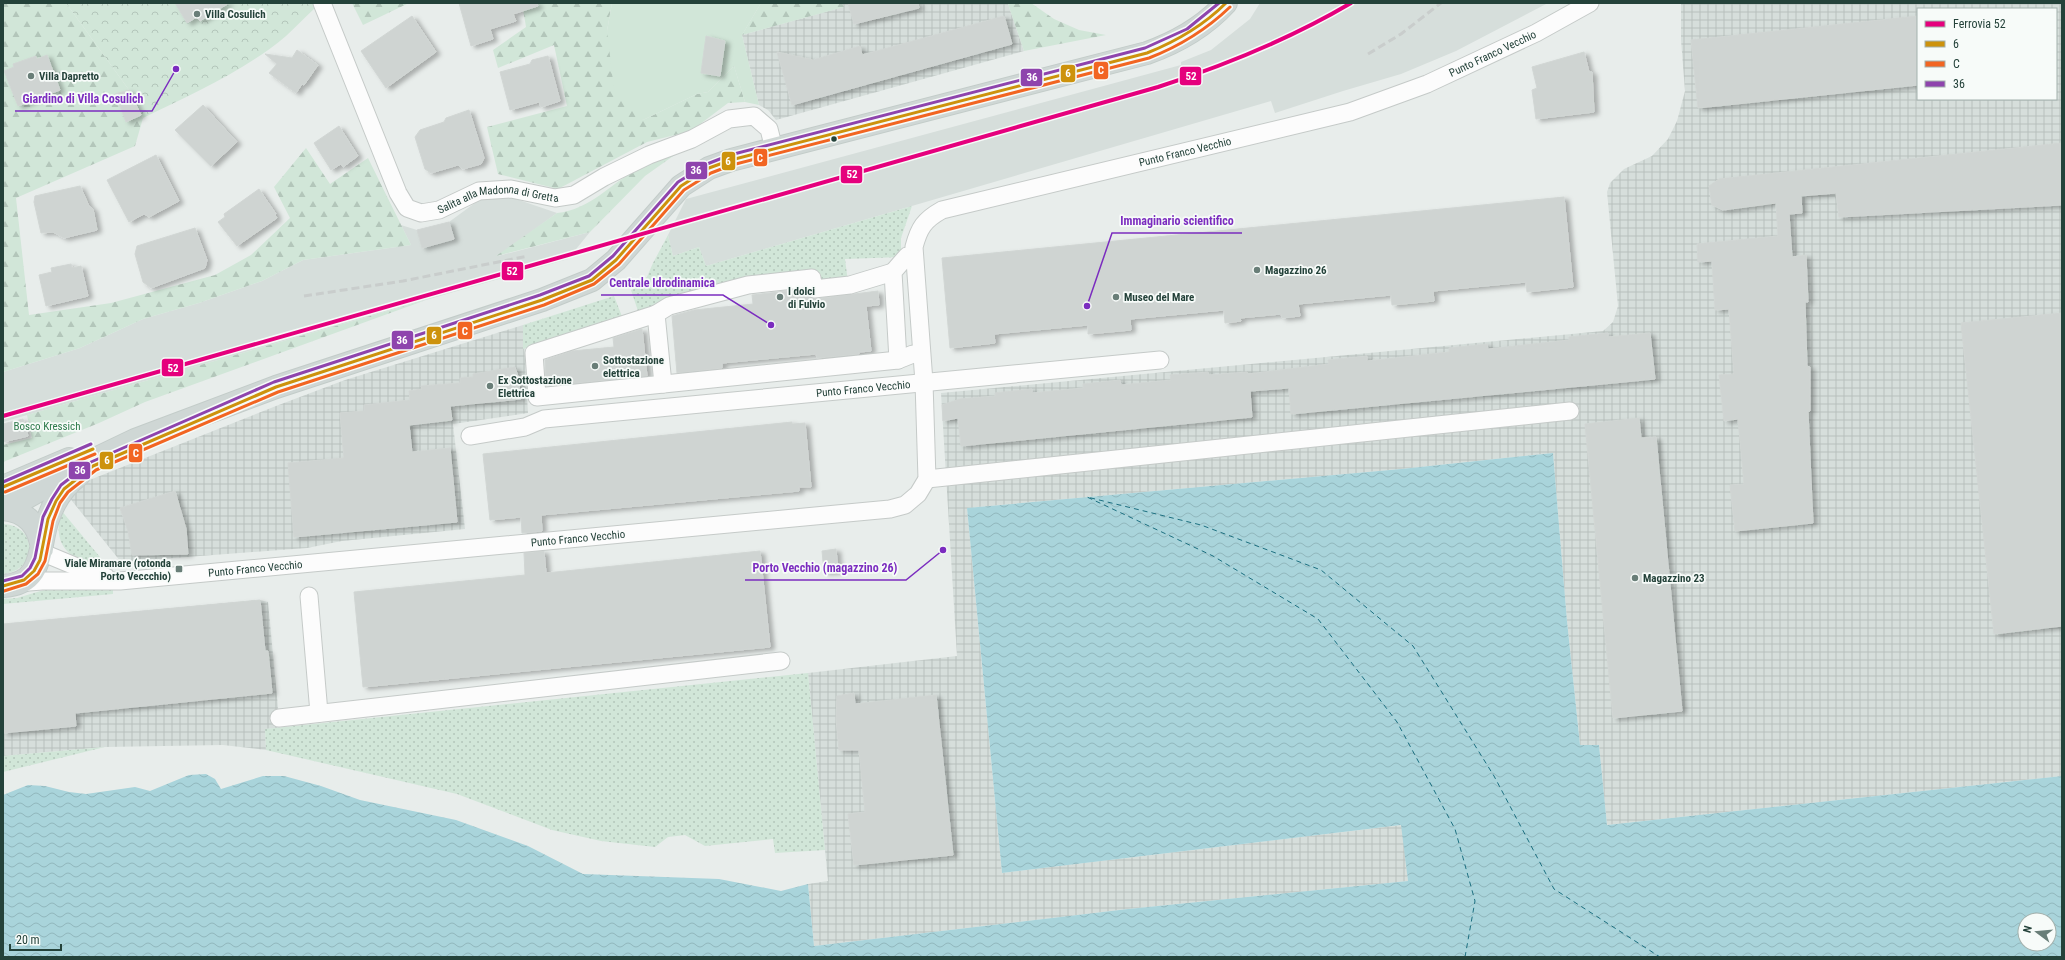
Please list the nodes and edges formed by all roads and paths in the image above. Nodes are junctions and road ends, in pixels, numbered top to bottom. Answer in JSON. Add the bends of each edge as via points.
{"nodes":[{"id":1,"x":322,"y":3,"type":"edge"},
{"id":2,"x":1226,"y":3,"type":"edge"},
{"id":3,"x":1590,"y":3,"type":"edge"},
{"id":4,"x":774,"y":149,"type":"junction"},
{"id":5,"x":907,"y":256,"type":"dead end"},
{"id":6,"x":893,"y":272,"type":"junction"},
{"id":7,"x":656,"y":314,"type":"junction"},
{"id":8,"x":1160,"y":360,"type":"dead end"},
{"id":9,"x":924,"y":382,"type":"junction"},
{"id":10,"x":663,"y":384,"type":"junction"},
{"id":11,"x":276,"y":387,"type":"junction"},
{"id":12,"x":1570,"y":411,"type":"dead end"},
{"id":13,"x":470,"y":436,"type":"dead end"},
{"id":14,"x":927,"y":479,"type":"junction"},
{"id":15,"x":3,"y":486,"type":"edge"},
{"id":16,"x":3,"y":509,"type":"edge"},
{"id":17,"x":42,"y":551,"type":"junction"},
{"id":18,"x":120,"y":581,"type":"junction"},
{"id":19,"x":6,"y":585,"type":"edge"},
{"id":20,"x":309,"y":596,"type":"dead end"},
{"id":21,"x":781,"y":661,"type":"dead end"},
{"id":22,"x":319,"y":713,"type":"junction"},
{"id":23,"x":279,"y":718,"type":"dead end"}],
"edges":[{"from":1,"to":4,"type":"street","name":"Salita alla Madonna di Gretta","via":[[398,193],[406,208],[421,213],[439,210],[479,191],[511,189],[554,198],[574,195],[649,155],[692,139],[729,119],[754,116],[769,129]]},
{"from":2,"to":4,"type":"main road","via":[[1200,27],[1168,45],[1147,53]]},
{"from":3,"to":9,"type":"street","name":"Punto Franco Vecchio","via":[[1536,33],[1427,84],[1350,112],[942,210],[933,215],[918,231],[914,247]]},
{"from":4,"to":11,"type":"main road","via":[[731,160],[694,176],[670,197],[604,272],[585,284]]},
{"from":5,"to":6,"type":"street"},
{"from":6,"to":7,"type":"street","via":[[850,285],[814,289],[812,278],[748,285],[669,306]]},
{"from":6,"to":10,"type":"street","via":[[905,357]]},
{"from":7,"to":10,"type":"street"},
{"from":7,"to":10,"type":"street","via":[[632,318],[534,353],[537,397]]},
{"from":8,"to":9,"type":"street","name":"Punto Franco Vecchio"},
{"from":9,"to":13,"type":"street","name":"Punto Franco Vecchio","via":[[544,419],[525,427]]},
{"from":9,"to":14,"type":"street","name":"Punto Franco Vecchio"},
{"from":11,"to":15,"type":"main road","via":[[132,433]]},
{"from":11,"to":16,"type":"main road","via":[[135,440]]},
{"from":11,"to":17,"type":"main road","via":[[93,466],[78,476],[56,501],[48,519]]},
{"from":12,"to":14,"type":"street"},
{"from":14,"to":18,"type":"street","name":"Punto Franco Vecchio","via":[[918,494],[905,505],[890,509]]},
{"from":16,"to":17,"type":"main road","via":[[23,514],[33,523],[38,531]]},
{"from":17,"to":18,"type":"street","name":"Punto Franco Vecchio","via":[[82,569]]},
{"from":17,"to":19,"type":"main road","via":[[34,571],[24,580]]},
{"from":18,"to":19,"type":"street","name":"Punto Franco Vecchio","via":[[42,581]]},
{"from":20,"to":22,"type":"street"},
{"from":21,"to":22,"type":"street"},
{"from":22,"to":23,"type":"street"}]}
